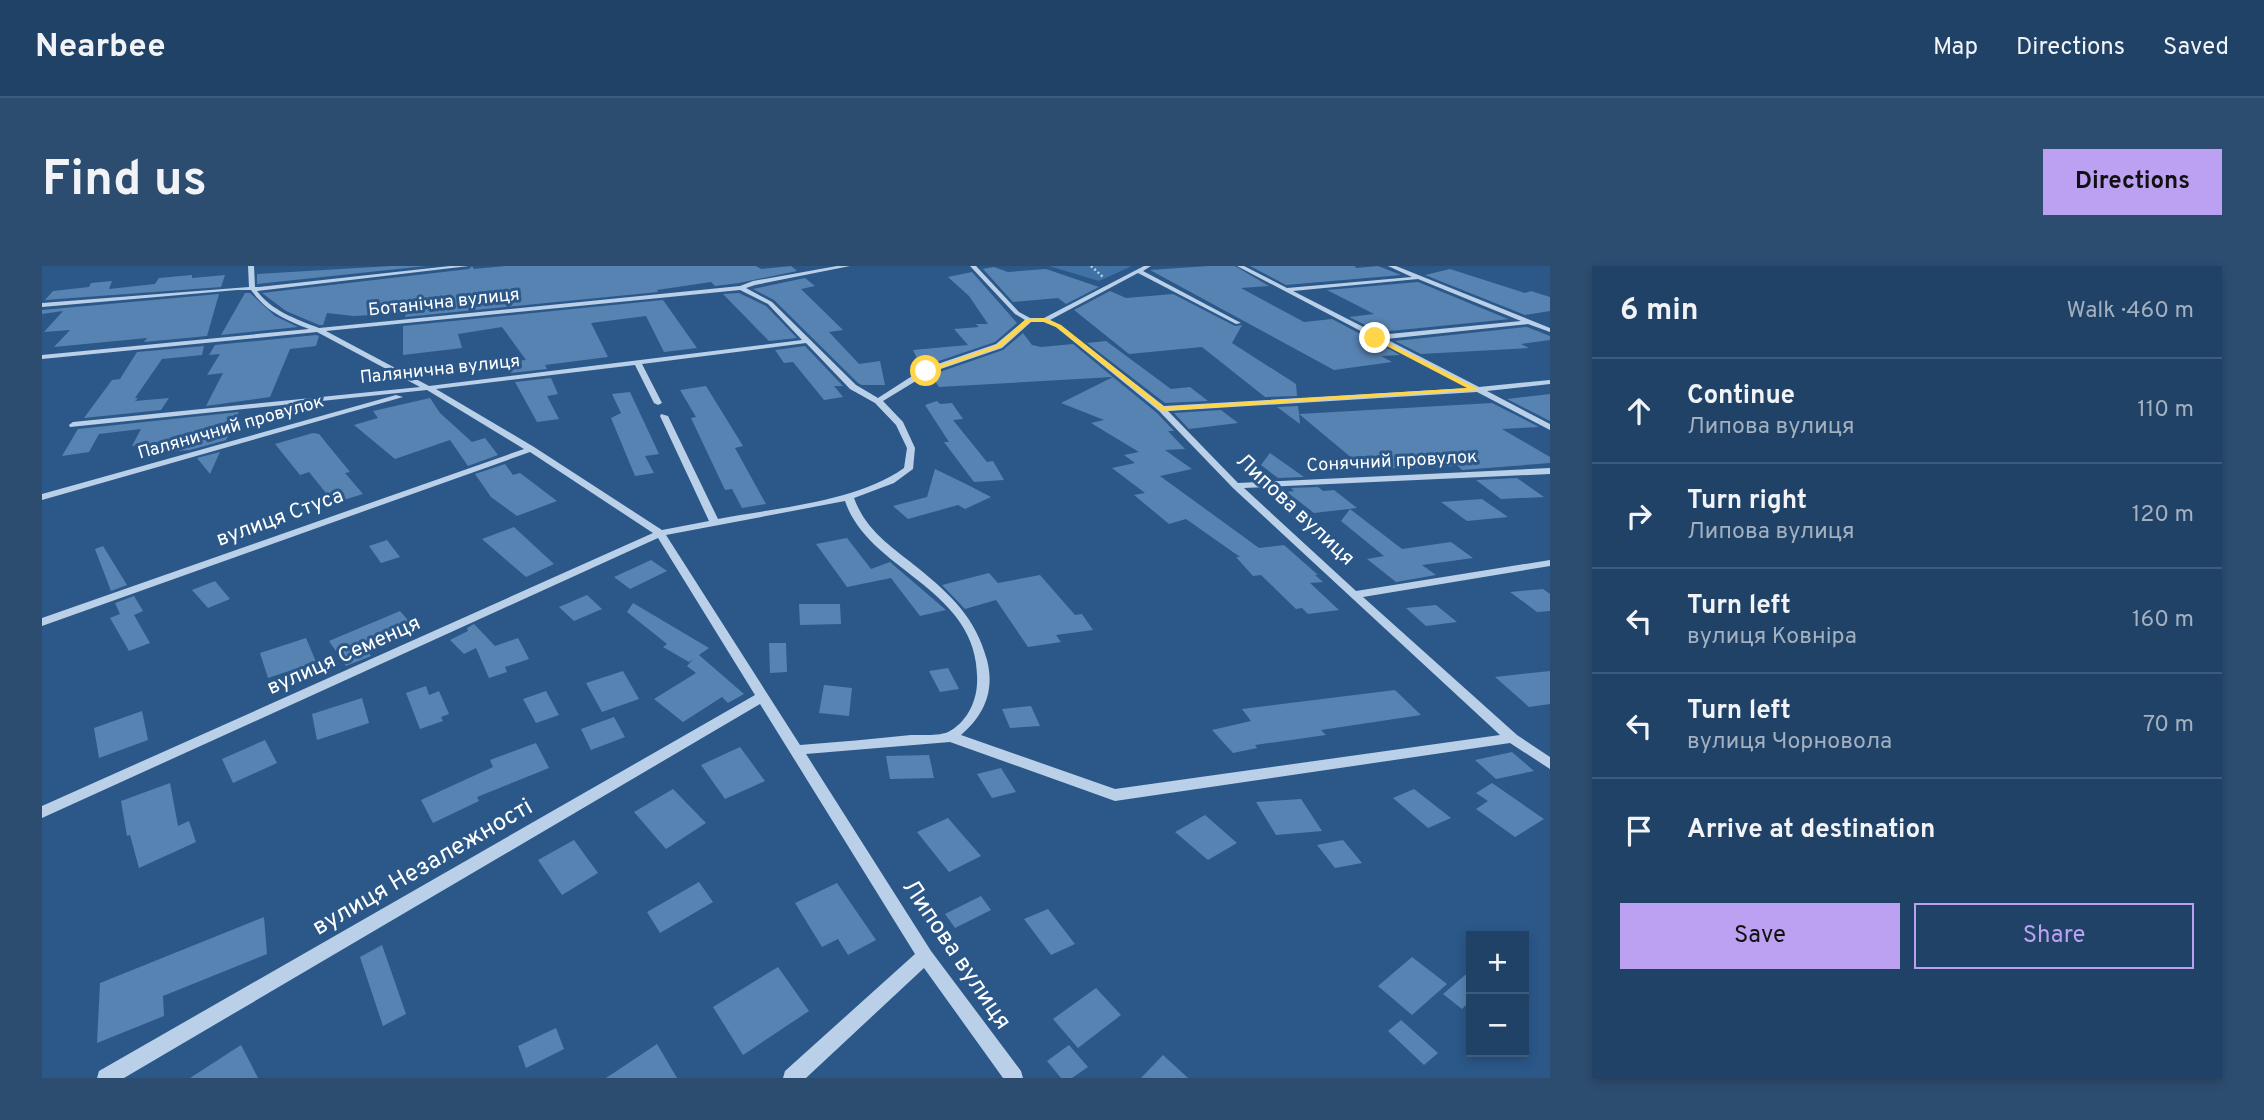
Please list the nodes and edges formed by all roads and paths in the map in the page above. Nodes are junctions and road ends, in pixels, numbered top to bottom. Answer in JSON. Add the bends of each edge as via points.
{"nodes":[{"id":1,"x":251,"y":266,"type":"edge"},
{"id":2,"x":466,"y":266,"type":"edge"},
{"id":3,"x":847,"y":266,"type":"edge"},
{"id":4,"x":973,"y":266,"type":"edge"},
{"id":5,"x":1148,"y":266,"type":"edge"},
{"id":6,"x":1240,"y":266,"type":"edge"},
{"id":7,"x":1391,"y":266,"type":"edge"},
{"id":8,"x":1138,"y":271,"type":"junction"},
{"id":9,"x":1419,"y":278,"type":"junction"},
{"id":10,"x":252,"y":288,"type":"junction"},
{"id":11,"x":741,"y":288,"type":"junction"},
{"id":12,"x":1284,"y":290,"type":"junction"},
{"id":13,"x":42,"y":305,"type":"edge"},
{"id":14,"x":1029,"y":320,"type":"junction"},
{"id":15,"x":1045,"y":320,"type":"junction"},
{"id":16,"x":1531,"y":322,"type":"junction"},
{"id":17,"x":1238,"y":323,"type":"dead end"},
{"id":18,"x":1550,"y":330,"type":"edge"},
{"id":19,"x":321,"y":331,"type":"junction"},
{"id":20,"x":1375,"y":338,"type":"junction"},
{"id":21,"x":809,"y":341,"type":"junction"},
{"id":22,"x":42,"y":358,"type":"edge"},
{"id":23,"x":637,"y":362,"type":"junction"},
{"id":24,"x":1550,"y":382,"type":"edge"},
{"id":25,"x":428,"y":388,"type":"junction"},
{"id":26,"x":1476,"y":390,"type":"junction"},
{"id":27,"x":878,"y":401,"type":"junction"},
{"id":28,"x":658,"y":403,"type":"dead end"},
{"id":29,"x":1162,"y":409,"type":"junction"},
{"id":30,"x":664,"y":416,"type":"dead end"},
{"id":31,"x":73,"y":425,"type":"dead end"},
{"id":32,"x":1550,"y":427,"type":"edge"},
{"id":33,"x":531,"y":449,"type":"junction"},
{"id":34,"x":1550,"y":471,"type":"edge"},
{"id":35,"x":1236,"y":486,"type":"junction"},
{"id":36,"x":42,"y":497,"type":"edge"},
{"id":37,"x":849,"y":497,"type":"junction"},
{"id":38,"x":715,"y":524,"type":"junction"},
{"id":39,"x":660,"y":533,"type":"junction"},
{"id":40,"x":1550,"y":563,"type":"edge"},
{"id":41,"x":1354,"y":595,"type":"junction"},
{"id":42,"x":42,"y":622,"type":"edge"},
{"id":43,"x":762,"y":697,"type":"junction"},
{"id":44,"x":951,"y":737,"type":"junction"},
{"id":45,"x":1512,"y":738,"type":"junction"},
{"id":46,"x":797,"y":750,"type":"junction"},
{"id":47,"x":1550,"y":764,"type":"edge"},
{"id":48,"x":42,"y":812,"type":"edge"},
{"id":49,"x":925,"y":956,"type":"junction"},
{"id":50,"x":106,"y":1078,"type":"edge"},
{"id":51,"x":792,"y":1078,"type":"edge"},
{"id":52,"x":1014,"y":1078,"type":"edge"}],
"edges":[{"from":1,"to":10,"type":"street"},
{"from":2,"to":10,"type":"street"},
{"from":3,"to":11,"type":"street","name":"Ботанічна вулиця"},
{"from":4,"to":14,"type":"street"},
{"from":5,"to":8,"type":"street"},
{"from":6,"to":12,"type":"street"},
{"from":7,"to":9,"type":"street"},
{"from":8,"to":15,"type":"street"},
{"from":8,"to":17,"type":"street"},
{"from":9,"to":12,"type":"street"},
{"from":9,"to":16,"type":"street"},
{"from":10,"to":13,"type":"street"},
{"from":10,"to":19,"type":"street","via":[[263,303]]},
{"from":11,"to":19,"type":"street","name":"Ботанічна вулиця"},
{"from":11,"to":21,"type":"street","via":[[770,303]]},
{"from":12,"to":20,"type":"street"},
{"from":14,"to":15,"type":"street"},
{"from":14,"to":27,"type":"street","via":[[999,346],[926,371]]},
{"from":15,"to":29,"type":"street","name":"Липова вулиця"},
{"from":16,"to":18,"type":"street"},
{"from":16,"to":20,"type":"street"},
{"from":19,"to":22,"type":"street","name":"Ботанічна вулиця"},
{"from":19,"to":25,"type":"street"},
{"from":20,"to":26,"type":"street"},
{"from":21,"to":23,"type":"street","name":"Палянична вулиця"},
{"from":21,"to":27,"type":"street","via":[[853,387]]},
{"from":23,"to":25,"type":"street","name":"Палянична вулиця"},
{"from":23,"to":28,"type":"street"},
{"from":24,"to":26,"type":"street"},
{"from":25,"to":31,"type":"street","name":"Палянична вулиця"},
{"from":25,"to":33,"type":"street"},
{"from":25,"to":36,"type":"street","name":"Паляничний провулок"},
{"from":26,"to":29,"type":"street"},
{"from":26,"to":32,"type":"street"},
{"from":27,"to":37,"type":"street","via":[[900,424],[911,448],[908,469],[891,481]]},
{"from":29,"to":35,"type":"street","name":"Липова вулиця"},
{"from":30,"to":38,"type":"street"},
{"from":33,"to":39,"type":"street"},
{"from":33,"to":42,"type":"street","name":"вулиця Стуса"},
{"from":34,"to":35,"type":"street","name":"Сонячний провулок"},
{"from":35,"to":41,"type":"street","name":"Липова вулиця"},
{"from":37,"to":38,"type":"street","name":"вулиця Семенця"},
{"from":37,"to":44,"type":"street","via":[[849,508],[857,519],[940,591],[971,626],[982,653],[984,682],[977,710]]},
{"from":38,"to":39,"type":"street","name":"вулиця Семенця"},
{"from":39,"to":43,"type":"street","name":"Липова вулиця"},
{"from":39,"to":48,"type":"street","name":"вулиця Семенця"},
{"from":40,"to":41,"type":"street"},
{"from":41,"to":45,"type":"street","name":"Липова вулиця"},
{"from":43,"to":46,"type":"street","name":"Липова вулиця"},
{"from":43,"to":50,"type":"street","name":"вулиця Незалежності"},
{"from":44,"to":45,"type":"street","via":[[1115,795]]},
{"from":44,"to":46,"type":"street"},
{"from":45,"to":47,"type":"street","name":"Липова вулиця"},
{"from":46,"to":49,"type":"street","name":"Липова вулиця"},
{"from":49,"to":51,"type":"street"},
{"from":49,"to":52,"type":"street","name":"Липова вулиця"}]}
